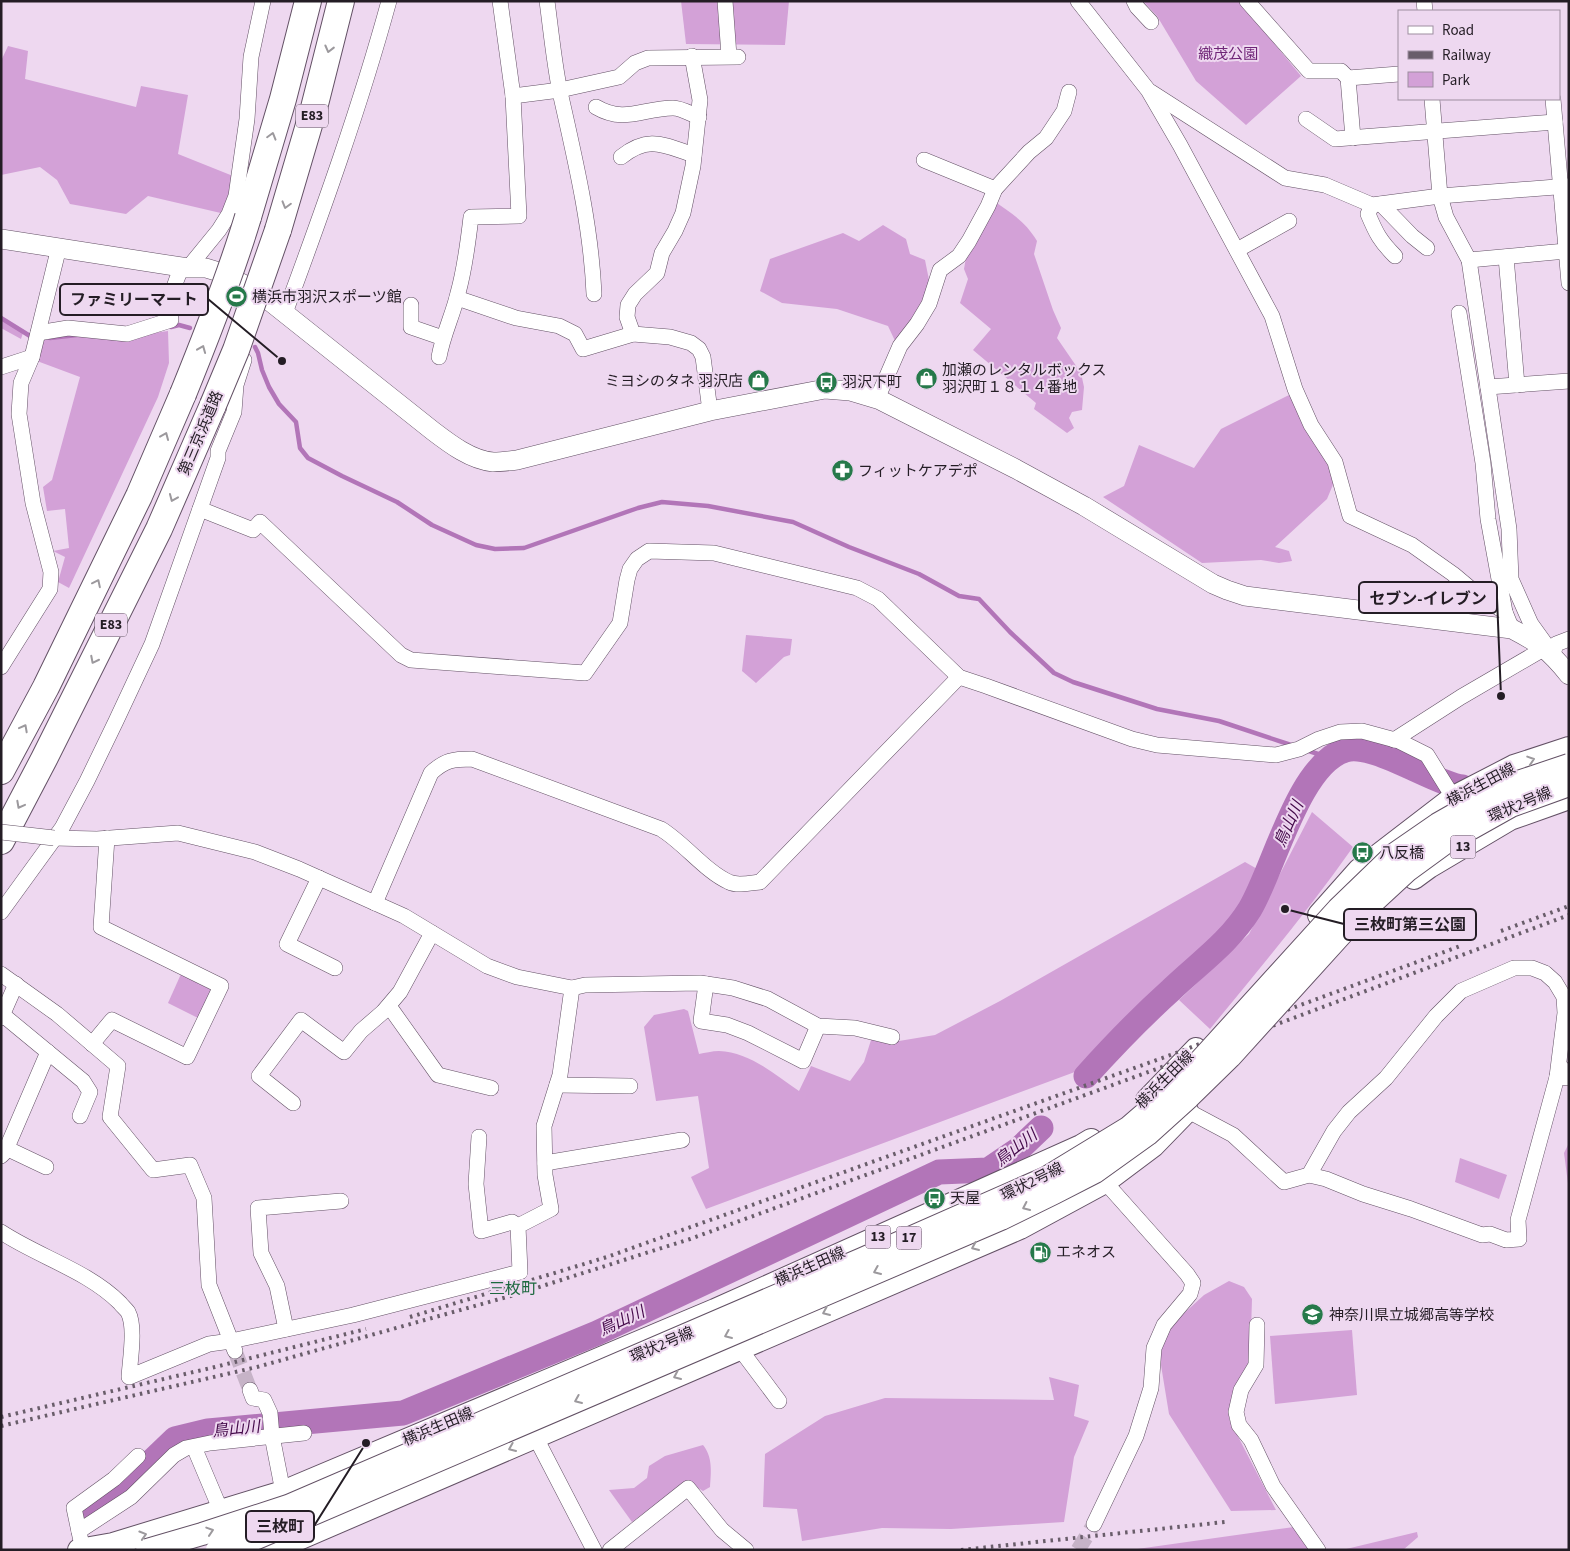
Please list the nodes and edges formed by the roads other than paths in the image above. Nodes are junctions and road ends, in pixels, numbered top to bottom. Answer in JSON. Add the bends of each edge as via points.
{"nodes":[{"id":1,"x":263,"y":1,"type":"edge"},
{"id":2,"x":308,"y":1,"type":"edge"},
{"id":3,"x":341,"y":1,"type":"edge"},
{"id":4,"x":389,"y":1,"type":"edge"},
{"id":5,"x":500,"y":1,"type":"edge"},
{"id":6,"x":547,"y":1,"type":"edge"},
{"id":7,"x":726,"y":1,"type":"edge"},
{"id":8,"x":1078,"y":1,"type":"edge"},
{"id":9,"x":1134,"y":1,"type":"edge"},
{"id":10,"x":1247,"y":1,"type":"edge"},
{"id":11,"x":1151,"y":22,"type":"dead end"},
{"id":12,"x":692,"y":56,"type":"junction"},
{"id":13,"x":1398,"y":74,"type":"edge"},
{"id":14,"x":1348,"y":78,"type":"junction"},
{"id":15,"x":560,"y":90,"type":"junction"},
{"id":16,"x":1148,"y":90,"type":"junction"},
{"id":17,"x":1069,"y":92,"type":"dead end"},
{"id":18,"x":514,"y":96,"type":"junction"},
{"id":19,"x":1432,"y":100,"type":"edge"},
{"id":20,"x":1553,"y":100,"type":"edge"},
{"id":21,"x":596,"y":107,"type":"dead end"},
{"id":22,"x":699,"y":117,"type":"junction"},
{"id":23,"x":1306,"y":119,"type":"dead end"},
{"id":24,"x":1555,"y":122,"type":"junction"},
{"id":25,"x":1435,"y":131,"type":"junction"},
{"id":26,"x":1353,"y":138,"type":"junction"},
{"id":27,"x":694,"y":155,"type":"junction"},
{"id":28,"x":621,"y":157,"type":"dead end"},
{"id":29,"x":924,"y":160,"type":"dead end"},
{"id":30,"x":1565,"y":186,"type":"edge"},
{"id":31,"x":996,"y":188,"type":"junction"},
{"id":32,"x":1440,"y":196,"type":"junction"},
{"id":33,"x":1376,"y":205,"type":"junction"},
{"id":34,"x":1289,"y":221,"type":"dead end"},
{"id":35,"x":1,"y":239,"type":"edge"},
{"id":36,"x":59,"y":248,"type":"junction"},
{"id":37,"x":1427,"y":248,"type":"dead end"},
{"id":38,"x":1237,"y":250,"type":"junction"},
{"id":39,"x":1566,"y":251,"type":"junction"},
{"id":40,"x":1395,"y":256,"type":"dead end"},
{"id":41,"x":1506,"y":257,"type":"junction"},
{"id":42,"x":1468,"y":260,"type":"junction"},
{"id":43,"x":185,"y":267,"type":"junction"},
{"id":44,"x":1569,"y":283,"type":"edge"},
{"id":45,"x":594,"y":294,"type":"dead end"},
{"id":46,"x":265,"y":298,"type":"junction"},
{"id":47,"x":457,"y":298,"type":"junction"},
{"id":48,"x":411,"y":305,"type":"dead end"},
{"id":49,"x":285,"y":313,"type":"junction"},
{"id":50,"x":1459,"y":313,"type":"dead end"},
{"id":51,"x":38,"y":333,"type":"junction"},
{"id":52,"x":633,"y":334,"type":"junction"},
{"id":53,"x":443,"y":338,"type":"junction"},
{"id":54,"x":32,"y":357,"type":"junction"},
{"id":55,"x":439,"y":357,"type":"dead end"},
{"id":56,"x":1,"y":367,"type":"edge"},
{"id":57,"x":1569,"y":381,"type":"edge"},
{"id":58,"x":1517,"y":385,"type":"junction"},
{"id":59,"x":1488,"y":387,"type":"junction"},
{"id":60,"x":877,"y":399,"type":"junction"},
{"id":61,"x":710,"y":411,"type":"junction"},
{"id":62,"x":200,"y":509,"type":"junction"},
{"id":63,"x":1508,"y":620,"type":"junction"},
{"id":64,"x":1569,"y":639,"type":"edge"},
{"id":65,"x":1549,"y":651,"type":"junction"},
{"id":66,"x":1,"y":666,"type":"edge"},
{"id":67,"x":1569,"y":675,"type":"edge"},
{"id":68,"x":959,"y":678,"type":"junction"},
{"id":69,"x":1394,"y":740,"type":"junction"},
{"id":70,"x":1569,"y":748,"type":"edge"},
{"id":71,"x":1569,"y":766,"type":"edge"},
{"id":72,"x":1,"y":772,"type":"edge"},
{"id":73,"x":1569,"y":785,"type":"edge"},
{"id":74,"x":1454,"y":796,"type":"junction"},
{"id":75,"x":1569,"y":798,"type":"edge"},
{"id":76,"x":1,"y":832,"type":"edge"},
{"id":77,"x":54,"y":838,"type":"junction"},
{"id":78,"x":107,"y":838,"type":"junction"},
{"id":79,"x":1476,"y":839,"type":"junction"},
{"id":80,"x":1,"y":841,"type":"edge"},
{"id":81,"x":319,"y":878,"type":"junction"},
{"id":82,"x":375,"y":903,"type":"junction"},
{"id":83,"x":1,"y":912,"type":"edge"},
{"id":84,"x":432,"y":933,"type":"junction"},
{"id":85,"x":335,"y":968,"type":"dead end"},
{"id":86,"x":1,"y":974,"type":"edge"},
{"id":87,"x":16,"y":984,"type":"junction"},
{"id":88,"x":706,"y":984,"type":"junction"},
{"id":89,"x":572,"y":988,"type":"junction"},
{"id":90,"x":388,"y":1006,"type":"junction"},
{"id":91,"x":2,"y":1016,"type":"edge"},
{"id":92,"x":818,"y":1026,"type":"junction"},
{"id":93,"x":892,"y":1037,"type":"dead end"},
{"id":94,"x":92,"y":1044,"type":"junction"},
{"id":95,"x":48,"y":1052,"type":"junction"},
{"id":96,"x":1569,"y":1056,"type":"edge"},
{"id":97,"x":1563,"y":1077,"type":"edge"},
{"id":98,"x":557,"y":1085,"type":"junction"},
{"id":99,"x":630,"y":1086,"type":"dead end"},
{"id":100,"x":491,"y":1088,"type":"dead end"},
{"id":101,"x":293,"y":1103,"type":"dead end"},
{"id":102,"x":1188,"y":1111,"type":"junction"},
{"id":103,"x":80,"y":1116,"type":"dead end"},
{"id":104,"x":479,"y":1137,"type":"dead end"},
{"id":105,"x":682,"y":1140,"type":"dead end"},
{"id":106,"x":4,"y":1152,"type":"edge"},
{"id":107,"x":545,"y":1163,"type":"junction"},
{"id":108,"x":46,"y":1166,"type":"dead end"},
{"id":109,"x":1309,"y":1175,"type":"junction"},
{"id":110,"x":1105,"y":1182,"type":"junction"},
{"id":111,"x":341,"y":1201,"type":"dead end"},
{"id":112,"x":518,"y":1226,"type":"junction"},
{"id":113,"x":1,"y":1232,"type":"edge"},
{"id":114,"x":1257,"y":1325,"type":"dead end"},
{"id":115,"x":286,"y":1329,"type":"junction"},
{"id":116,"x":233,"y":1346,"type":"junction"},
{"id":117,"x":740,"y":1349,"type":"junction"},
{"id":118,"x":250,"y":1390,"type":"tunnel mouth"},
{"id":119,"x":779,"y":1401,"type":"dead end"},
{"id":120,"x":304,"y":1433,"type":"dead end"},
{"id":121,"x":272,"y":1436,"type":"junction"},
{"id":122,"x":536,"y":1438,"type":"junction"},
{"id":123,"x":194,"y":1447,"type":"junction"},
{"id":124,"x":138,"y":1456,"type":"dead end"},
{"id":125,"x":283,"y":1492,"type":"junction"},
{"id":126,"x":221,"y":1511,"type":"junction"},
{"id":127,"x":1094,"y":1524,"type":"tunnel mouth"},
{"id":128,"x":80,"y":1543,"type":"edge"},
{"id":129,"x":147,"y":1550,"type":"edge"},
{"id":130,"x":217,"y":1550,"type":"edge"},
{"id":131,"x":273,"y":1550,"type":"edge"},
{"id":132,"x":594,"y":1550,"type":"edge"},
{"id":133,"x":610,"y":1550,"type":"edge"},
{"id":134,"x":746,"y":1550,"type":"edge"},
{"id":135,"x":1318,"y":1550,"type":"edge"}],
"edges":[{"from":1,"to":43,"type":"street","via":[[252,57],[236,196],[219,230]]},
{"from":72,"to":2,"type":"highway","number":"E83","one_way":true,"bridge":true,"via":[[140,496],[211,327],[248,217]]},
{"from":3,"to":80,"type":"highway","name":"第三京浜道路","number":"E83","one_way":true,"bridge":true,"via":[[278,230],[236,350],[159,529]]},
{"from":4,"to":49,"type":"street","via":[[374,57]]},
{"from":5,"to":18,"type":"street"},
{"from":6,"to":15,"type":"street"},
{"from":7,"to":12,"type":"street","via":[[733,56]]},
{"from":8,"to":16,"type":"street"},
{"from":9,"to":11,"type":"street"},
{"from":10,"to":14,"type":"street","via":[[1309,71],[1341,71]]},
{"from":12,"to":15,"type":"street","via":[[642,59],[619,76]]},
{"from":12,"to":22,"type":"street","via":[[700,100]]},
{"from":13,"to":14,"type":"street"},
{"from":14,"to":26,"type":"street"},
{"from":15,"to":18,"type":"street"},
{"from":15,"to":45,"type":"street","via":[[579,176],[593,261]]},
{"from":16,"to":33,"type":"street","via":[[1285,178],[1324,185]]},
{"from":16,"to":38,"type":"street"},
{"from":17,"to":31,"type":"street","via":[[1064,111],[1046,138]]},
{"from":18,"to":47,"type":"street","via":[[519,216],[471,217]]},
{"from":19,"to":25,"type":"street"},
{"from":20,"to":24,"type":"street"},
{"from":21,"to":22,"type":"street","via":[[607,114],[619,116],[674,108]]},
{"from":22,"to":27,"type":"street"},
{"from":23,"to":26,"type":"street","via":[[1335,139]]},
{"from":24,"to":25,"type":"street"},
{"from":24,"to":30,"type":"street"},
{"from":25,"to":26,"type":"street"},
{"from":25,"to":32,"type":"street"},
{"from":27,"to":28,"type":"street","via":[[651,143],[640,144]]},
{"from":27,"to":52,"type":"street","via":[[683,213],[662,253],[657,272],[628,305],[627,317]]},
{"from":29,"to":31,"type":"street"},
{"from":30,"to":32,"type":"street"},
{"from":30,"to":39,"type":"street"},
{"from":31,"to":60,"type":"street","via":[[964,248],[940,270],[928,304],[900,346]]},
{"from":32,"to":33,"type":"street"},
{"from":32,"to":42,"type":"street","via":[[1446,217]]},
{"from":33,"to":37,"type":"street"},
{"from":33,"to":40,"type":"street","via":[[1368,214],[1377,236]]},
{"from":34,"to":38,"type":"street"},
{"from":35,"to":36,"type":"street"},
{"from":36,"to":43,"type":"street"},
{"from":36,"to":51,"type":"street"},
{"from":38,"to":63,"type":"street","via":[[1272,316],[1295,390],[1311,425],[1335,462],[1350,516],[1412,545]]},
{"from":39,"to":41,"type":"street"},
{"from":39,"to":44,"type":"street"},
{"from":41,"to":42,"type":"street"},
{"from":41,"to":58,"type":"street"},
{"from":42,"to":59,"type":"street"},
{"from":43,"to":46,"type":"street","via":[[219,272]]},
{"from":43,"to":51,"type":"street","via":[[173,288],[168,309],[171,320],[127,334],[68,328]]},
{"from":46,"to":49,"type":"street"},
{"from":46,"to":62,"type":"street","via":[[236,385],[234,412]]},
{"from":47,"to":52,"type":"street","via":[[516,318],[559,326],[575,334],[583,349]]},
{"from":47,"to":53,"type":"street"},
{"from":48,"to":53,"type":"street","via":[[412,327]]},
{"from":49,"to":61,"type":"street","via":[[432,431],[473,456],[492,462],[517,460]]},
{"from":50,"to":63,"type":"street","via":[[1483,463],[1488,519]]},
{"from":51,"to":54,"type":"street"},
{"from":52,"to":61,"type":"street","via":[[670,337],[699,349]]},
{"from":53,"to":55,"type":"street"},
{"from":54,"to":56,"type":"street"},
{"from":54,"to":66,"type":"street","via":[[21,383],[19,414],[33,503],[51,572],[50,589]]},
{"from":57,"to":58,"type":"street"},
{"from":58,"to":59,"type":"street"},
{"from":59,"to":65,"type":"street","via":[[1509,529],[1511,580],[1531,624]]},
{"from":60,"to":61,"type":"street","via":[[850,390],[825,389]]},
{"from":60,"to":63,"type":"street","via":[[1016,469],[1227,590],[1254,597]]},
{"from":62,"to":68,"type":"street","via":[[253,530],[260,522],[401,655],[411,660],[585,673],[620,623],[630,569],[648,551],[714,554],[857,588],[878,599]]},
{"from":62,"to":77,"type":"street","via":[[152,644],[87,780]]},
{"from":63,"to":65,"type":"street"},
{"from":64,"to":65,"type":"street"},
{"from":65,"to":67,"type":"street"},
{"from":65,"to":69,"type":"street","via":[[1461,696]]},
{"from":68,"to":69,"type":"street","via":[[1157,746],[1276,755],[1340,732],[1362,731]]},
{"from":68,"to":82,"type":"street","via":[[760,882],[730,883],[661,829],[472,759],[455,759],[442,763],[431,773]]},
{"from":69,"to":74,"type":"street","via":[[1427,755]]},
{"from":74,"to":70,"type":"main road","name":"横浜生田線","number":"13","one_way":true,"via":[[1514,766]]},
{"from":129,"to":71,"type":"main road","name":"環状2号線","number":"17","one_way":true,"bridge":true,"via":[[288,1506],[1046,1178],[1128,1128],[1179,1084],[1338,909],[1396,853],[1438,824],[1503,787]]},
{"from":73,"to":130,"type":"main road","name":"環状2号線","number":"17","one_way":true,"bridge":true,"via":[[1511,806],[1445,843],[1408,870],[1356,918],[1190,1097],[1148,1134],[1095,1172],[1001,1219],[257,1538]]},
{"from":74,"to":79,"type":"street"},
{"from":74,"to":125,"type":"main road","name":"横浜生田線","number":"13","via":[[1359,870],[1140,1107],[1081,1146],[715,1310]]},
{"from":75,"to":79,"type":"main road","number":"13","via":[[1510,819]]},
{"from":76,"to":77,"type":"street","bridge":true},
{"from":77,"to":78,"type":"street"},
{"from":77,"to":83,"type":"street"},
{"from":78,"to":81,"type":"street","via":[[178,833],[255,852]]},
{"from":78,"to":94,"type":"street","via":[[101,927],[221,986],[187,1057],[112,1020]]},
{"from":79,"to":102,"type":"main road","number":"13","via":[[1429,867],[1366,913]]},
{"from":81,"to":82,"type":"street"},
{"from":81,"to":85,"type":"street","via":[[288,944]]},
{"from":82,"to":84,"type":"street"},
{"from":84,"to":89,"type":"street","via":[[486,966],[517,977]]},
{"from":84,"to":90,"type":"street","via":[[400,992]]},
{"from":86,"to":87,"type":"street"},
{"from":87,"to":91,"type":"street"},
{"from":87,"to":94,"type":"street"},
{"from":88,"to":89,"type":"street","via":[[585,985]]},
{"from":88,"to":92,"type":"street","via":[[733,988],[768,1000]]},
{"from":88,"to":92,"type":"street","via":[[701,1021],[727,1025],[748,1033],[803,1061]]},
{"from":89,"to":98,"type":"street"},
{"from":90,"to":100,"type":"street","via":[[438,1075]]},
{"from":90,"to":101,"type":"street","via":[[344,1052],[301,1020],[260,1076]]},
{"from":91,"to":95,"type":"street"},
{"from":92,"to":93,"type":"street","via":[[855,1028]]},
{"from":94,"to":116,"type":"street","via":[[118,1066],[110,1116],[153,1170],[190,1165],[204,1198],[209,1285]]},
{"from":95,"to":103,"type":"street","via":[[84,1081],[90,1092]]},
{"from":95,"to":106,"type":"street"},
{"from":96,"to":97,"type":"street"},
{"from":97,"to":109,"type":"street","via":[[1518,1220],[1519,1239],[1482,1235]]},
{"from":97,"to":109,"type":"street","via":[[1564,997],[1555,982],[1544,973],[1532,968],[1514,968],[1461,991],[1436,1016],[1386,1078],[1349,1112]]},
{"from":98,"to":99,"type":"street"},
{"from":98,"to":107,"type":"street","via":[[544,1126]]},
{"from":102,"to":109,"type":"street","via":[[1233,1135],[1284,1182]]},
{"from":102,"to":110,"type":"main road","number":"13","via":[[1153,1146]]},
{"from":104,"to":112,"type":"street","via":[[476,1184],[481,1231],[512,1222]]},
{"from":105,"to":107,"type":"street"},
{"from":106,"to":108,"type":"street"},
{"from":107,"to":112,"type":"street","via":[[551,1209]]},
{"from":110,"to":117,"type":"main road","number":"13","one_way":true,"via":[[1020,1228]]},
{"from":110,"to":127,"type":"street","via":[[1193,1283],[1190,1294],[1164,1325],[1154,1348],[1151,1388],[1136,1436]]},
{"from":111,"to":115,"type":"street","via":[[258,1208],[261,1253],[277,1286]]},
{"from":112,"to":115,"type":"street","via":[[520,1272]]},
{"from":113,"to":116,"type":"street","via":[[95,1283],[128,1312],[132,1329],[129,1377],[209,1344]]},
{"from":114,"to":135,"type":"street","via":[[1256,1365],[1241,1390],[1236,1412],[1239,1425],[1251,1440],[1273,1486]]},
{"from":115,"to":116,"type":"street"},
{"from":117,"to":119,"type":"street"},
{"from":117,"to":122,"type":"main road","number":"13","one_way":true},
{"from":118,"to":121,"type":"street","via":[[253,1398],[264,1400],[270,1413]]},
{"from":120,"to":121,"type":"street"},
{"from":121,"to":123,"type":"street"},
{"from":121,"to":125,"type":"street"},
{"from":122,"to":131,"type":"main road","number":"13","one_way":true},
{"from":122,"to":132,"type":"street"},
{"from":123,"to":126,"type":"street"},
{"from":123,"to":128,"type":"street","via":[[174,1455]]},
{"from":124,"to":128,"type":"street","via":[[74,1508]]},
{"from":125,"to":126,"type":"main road","name":"横浜生田線","number":"13"},
{"from":128,"to":126,"type":"main road","name":"横浜生田線","number":"13","one_way":true,"via":[[113,1544]]},
{"from":133,"to":134,"type":"street","via":[[688,1488],[722,1530]]}]}
